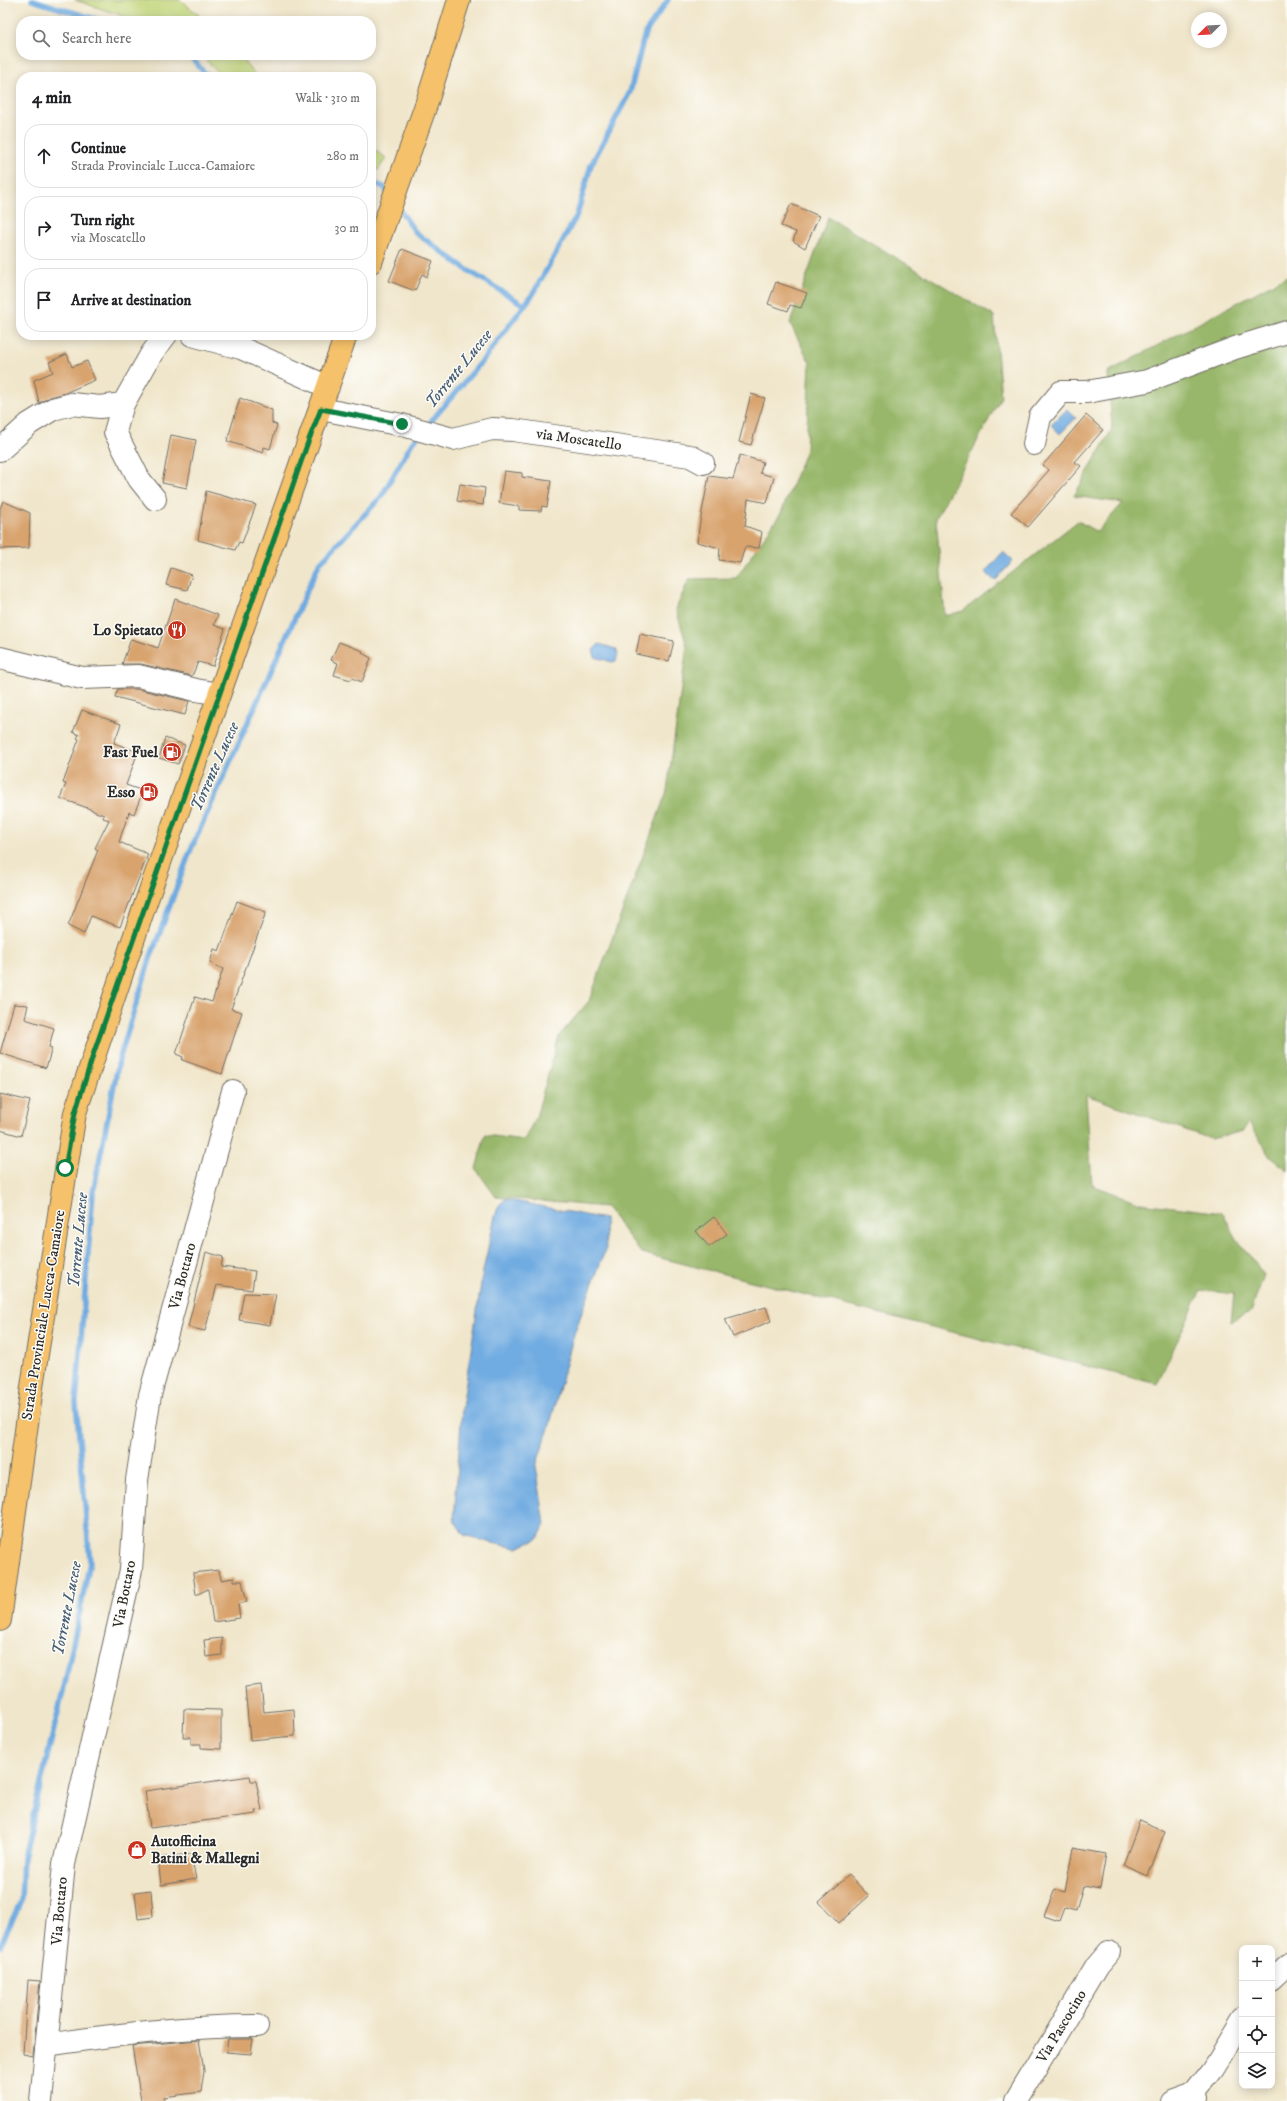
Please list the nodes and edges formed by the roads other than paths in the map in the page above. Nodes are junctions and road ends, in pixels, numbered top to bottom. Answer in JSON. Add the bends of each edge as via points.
{"nodes":[{"id":1,"x":459,"y":0,"type":"edge"},
{"id":2,"x":376,"y":248,"type":"edge"},
{"id":3,"x":1287,"y":332,"type":"edge"},
{"id":4,"x":162,"y":340,"type":"edge"},
{"id":5,"x":211,"y":340,"type":"edge"},
{"id":6,"x":344,"y":340,"type":"edge"},
{"id":7,"x":328,"y":387,"type":"junction"},
{"id":8,"x":123,"y":404,"type":"junction"},
{"id":9,"x":321,"y":409,"type":"junction"},
{"id":10,"x":1034,"y":444,"type":"dead end"},
{"id":11,"x":0,"y":450,"type":"edge"},
{"id":12,"x":703,"y":463,"type":"dead end"},
{"id":13,"x":155,"y":499,"type":"dead end"},
{"id":14,"x":0,"y":658,"type":"edge"},
{"id":15,"x":220,"y":694,"type":"junction"},
{"id":16,"x":233,"y":1092,"type":"dead end"},
{"id":17,"x":3,"y":1576,"type":"edge"},
{"id":18,"x":0,"y":1620,"type":"edge"},
{"id":19,"x":1109,"y":1952,"type":"dead end"},
{"id":20,"x":1287,"y":1966,"type":"edge"},
{"id":21,"x":1275,"y":1977,"type":"edge"},
{"id":22,"x":1239,"y":2025,"type":"edge"},
{"id":23,"x":257,"y":2026,"type":"dead end"},
{"id":24,"x":47,"y":2045,"type":"junction"},
{"id":25,"x":1194,"y":2097,"type":"edge"},
{"id":26,"x":41,"y":2101,"type":"edge"},
{"id":27,"x":1016,"y":2101,"type":"edge"},
{"id":28,"x":1171,"y":2101,"type":"edge"}],
"edges":[{"from":1,"to":2,"type":"main road","via":[[427,102]]},
{"from":3,"to":10,"type":"street","via":[[1235,348],[1147,381],[1087,392],[1061,392],[1040,417]]},
{"from":4,"to":8,"type":"street"},
{"from":5,"to":7,"type":"street","via":[[241,348]]},
{"from":6,"to":7,"type":"main road","name":"Strada Provinciale Lucca-Camaiore"},
{"from":7,"to":9,"type":"main road","name":"Strada Provinciale Lucca-Camaiore"},
{"from":8,"to":11,"type":"street","via":[[100,407],[72,404],[53,409],[29,424]]},
{"from":8,"to":13,"type":"street","via":[[115,432],[139,479]]},
{"from":9,"to":12,"type":"street","name":"via Moscatello","via":[[402,424],[453,439],[492,429],[513,430],[690,456]]},
{"from":9,"to":15,"type":"main road","name":"Strada Provinciale Lucca-Camaiore"},
{"from":14,"to":15,"type":"street","via":[[82,678],[138,676]]},
{"from":15,"to":17,"type":"main road","name":"Strada Provinciale Lucca-Camaiore","via":[[75,1113]]},
{"from":16,"to":24,"type":"street","name":"Via Bottaro","via":[[150,1395],[137,1480],[131,1570],[64,1864]]},
{"from":17,"to":18,"type":"main road","name":"Strada Provinciale Lucca-Camaiore"},
{"from":19,"to":27,"type":"street","name":"Via Pascocino","via":[[1097,1966]]},
{"from":20,"to":21,"type":"street"},
{"from":22,"to":25,"type":"street"},
{"from":23,"to":24,"type":"street","via":[[192,2027]]},
{"from":24,"to":26,"type":"street","name":"Via Bottaro"},
{"from":25,"to":28,"type":"street"}]}
